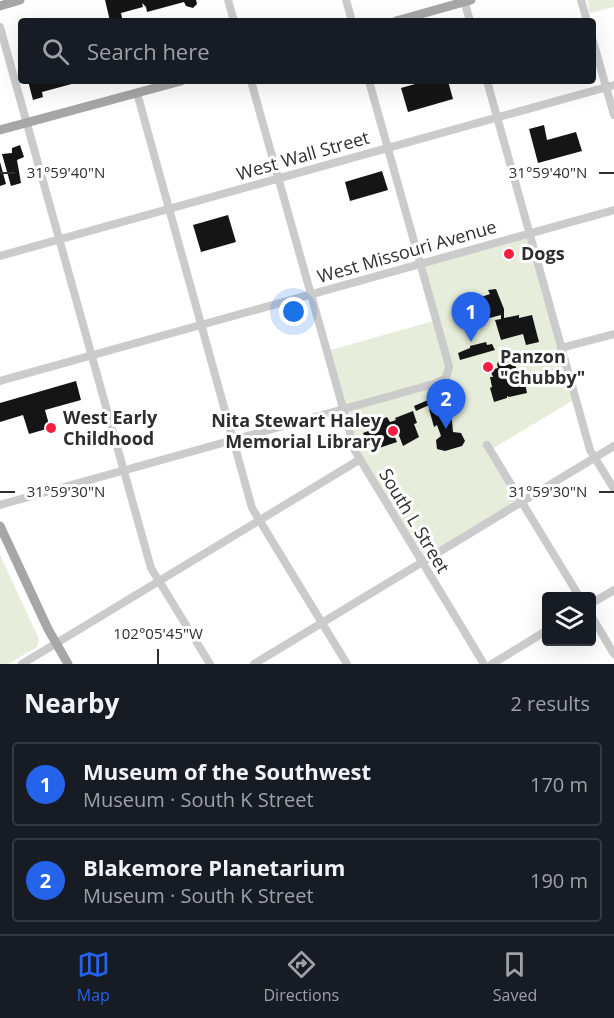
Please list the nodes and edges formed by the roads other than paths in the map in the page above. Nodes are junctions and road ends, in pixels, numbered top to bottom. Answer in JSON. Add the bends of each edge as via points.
{"nodes":[{"id":1,"x":20,"y":0,"type":"edge"},
{"id":2,"x":228,"y":0,"type":"edge"},
{"id":3,"x":346,"y":0,"type":"edge"},
{"id":4,"x":582,"y":0,"type":"edge"},
{"id":5,"x":466,"y":1,"type":"edge"},
{"id":6,"x":0,"y":6,"type":"edge"},
{"id":7,"x":233,"y":18,"type":"edge"},
{"id":8,"x":351,"y":18,"type":"edge"},
{"id":9,"x":406,"y":18,"type":"edge"},
{"id":10,"x":469,"y":18,"type":"edge"},
{"id":11,"x":586,"y":18,"type":"edge"},
{"id":12,"x":0,"y":27,"type":"edge"},
{"id":13,"x":596,"y":49,"type":"edge"},
{"id":14,"x":170,"y":84,"type":"edge"},
{"id":15,"x":252,"y":84,"type":"edge"},
{"id":16,"x":370,"y":84,"type":"edge"},
{"id":17,"x":488,"y":84,"type":"edge"},
{"id":18,"x":610,"y":86,"type":"edge"},
{"id":19,"x":136,"y":93,"type":"junction"},
{"id":20,"x":614,"y":115,"type":"edge"},
{"id":21,"x":497,"y":117,"type":"junction"},
{"id":22,"x":27,"y":123,"type":"junction"},
{"id":23,"x":0,"y":130,"type":"edge"},
{"id":24,"x":387,"y":148,"type":"junction"},
{"id":25,"x":278,"y":179,"type":"junction"},
{"id":26,"x":169,"y":209,"type":"junction"},
{"id":27,"x":614,"y":210,"type":"edge"},
{"id":28,"x":529,"y":233,"type":"junction"},
{"id":29,"x":60,"y":240,"type":"junction"},
{"id":30,"x":0,"y":256,"type":"edge"},
{"id":31,"x":420,"y":264,"type":"junction"},
{"id":32,"x":310,"y":294,"type":"junction"},
{"id":33,"x":201,"y":325,"type":"junction"},
{"id":34,"x":614,"y":334,"type":"edge"},
{"id":35,"x":561,"y":348,"type":"junction"},
{"id":36,"x":92,"y":355,"type":"junction"},
{"id":37,"x":0,"y":381,"type":"edge"},
{"id":38,"x":343,"y":410,"type":"junction"},
{"id":39,"x":234,"y":440,"type":"junction"},
{"id":40,"x":488,"y":445,"type":"dead end"},
{"id":41,"x":614,"y":446,"type":"edge"},
{"id":42,"x":595,"y":457,"type":"junction"},
{"id":43,"x":359,"y":460,"type":"junction"},
{"id":44,"x":124,"y":471,"type":"junction"},
{"id":45,"x":614,"y":489,"type":"edge"},
{"id":46,"x":522,"y":502,"type":"junction"},
{"id":47,"x":0,"y":505,"type":"edge"},
{"id":48,"x":260,"y":521,"type":"junction"},
{"id":49,"x":0,"y":526,"type":"edge"},
{"id":50,"x":422,"y":562,"type":"junction"},
{"id":51,"x":159,"y":581,"type":"junction"},
{"id":52,"x":614,"y":590,"type":"edge"},
{"id":53,"x":576,"y":592,"type":"edge"},
{"id":54,"x":596,"y":600,"type":"edge"},
{"id":55,"x":322,"y":623,"type":"junction"},
{"id":56,"x":596,"y":625,"type":"edge"},
{"id":57,"x":542,"y":633,"type":"edge"},
{"id":58,"x":57,"y":643,"type":"junction"},
{"id":59,"x":614,"y":654,"type":"edge"},
{"id":60,"x":22,"y":664,"type":"edge"},
{"id":61,"x":68,"y":664,"type":"edge"},
{"id":62,"x":210,"y":664,"type":"edge"},
{"id":63,"x":254,"y":664,"type":"edge"},
{"id":64,"x":347,"y":664,"type":"edge"},
{"id":65,"x":484,"y":664,"type":"edge"},
{"id":66,"x":492,"y":664,"type":"edge"}],
"edges":[{"from":1,"to":6,"type":"main road"},
{"from":2,"to":7,"type":"street"},
{"from":3,"to":8,"type":"street"},
{"from":4,"to":11,"type":"street"},
{"from":5,"to":9,"type":"main road"},
{"from":5,"to":10,"type":"street"},
{"from":12,"to":22,"type":"street"},
{"from":13,"to":18,"type":"street"},
{"from":14,"to":19,"type":"main road"},
{"from":15,"to":25,"type":"street","name":"South L Street"},
{"from":16,"to":24,"type":"street"},
{"from":17,"to":21,"type":"street"},
{"from":18,"to":20,"type":"street"},
{"from":18,"to":21,"type":"street","name":"West Wall Street"},
{"from":19,"to":22,"type":"main road"},
{"from":19,"to":26,"type":"street"},
{"from":21,"to":24,"type":"street","name":"West Wall Street"},
{"from":21,"to":28,"type":"street"},
{"from":22,"to":23,"type":"main road"},
{"from":22,"to":29,"type":"street"},
{"from":24,"to":25,"type":"street","name":"West Wall Street"},
{"from":24,"to":31,"type":"street"},
{"from":25,"to":26,"type":"street","name":"West Wall Street"},
{"from":25,"to":32,"type":"street","name":"South L Street"},
{"from":26,"to":29,"type":"street","name":"West Wall Street"},
{"from":26,"to":33,"type":"street"},
{"from":27,"to":28,"type":"street","name":"West Missouri Avenue"},
{"from":28,"to":31,"type":"street","name":"West Missouri Avenue"},
{"from":28,"to":35,"type":"street"},
{"from":29,"to":30,"type":"street","name":"West Wall Street"},
{"from":29,"to":36,"type":"street"},
{"from":31,"to":32,"type":"street","name":"West Missouri Avenue"},
{"from":31,"to":38,"type":"street","via":[[449,366],[446,378]]},
{"from":32,"to":33,"type":"street","name":"West Missouri Avenue"},
{"from":32,"to":38,"type":"street","name":"South L Street"},
{"from":33,"to":36,"type":"street","name":"West Missouri Avenue"},
{"from":33,"to":39,"type":"street"},
{"from":34,"to":35,"type":"street"},
{"from":35,"to":42,"type":"street"},
{"from":36,"to":37,"type":"street","name":"West Missouri Avenue"},
{"from":36,"to":44,"type":"street"},
{"from":38,"to":39,"type":"street"},
{"from":38,"to":43,"type":"street","name":"South L Street"},
{"from":39,"to":44,"type":"street"},
{"from":39,"to":48,"type":"street","via":[[252,508]]},
{"from":40,"to":46,"type":"street"},
{"from":41,"to":42,"type":"street"},
{"from":42,"to":45,"type":"street"},
{"from":42,"to":46,"type":"street"},
{"from":43,"to":48,"type":"street"},
{"from":43,"to":50,"type":"street","name":"South L Street"},
{"from":44,"to":47,"type":"street"},
{"from":44,"to":51,"type":"street","via":[[151,568]]},
{"from":46,"to":50,"type":"street"},
{"from":46,"to":53,"type":"street"},
{"from":48,"to":51,"type":"street"},
{"from":48,"to":55,"type":"street"},
{"from":49,"to":58,"type":"main road"},
{"from":50,"to":55,"type":"street"},
{"from":50,"to":65,"type":"street","name":"South L Street"},
{"from":51,"to":58,"type":"street"},
{"from":51,"to":62,"type":"street"},
{"from":52,"to":54,"type":"street"},
{"from":55,"to":63,"type":"street"},
{"from":55,"to":64,"type":"street"},
{"from":56,"to":59,"type":"street"},
{"from":57,"to":66,"type":"street"},
{"from":58,"to":60,"type":"street"},
{"from":58,"to":61,"type":"main road"}]}
